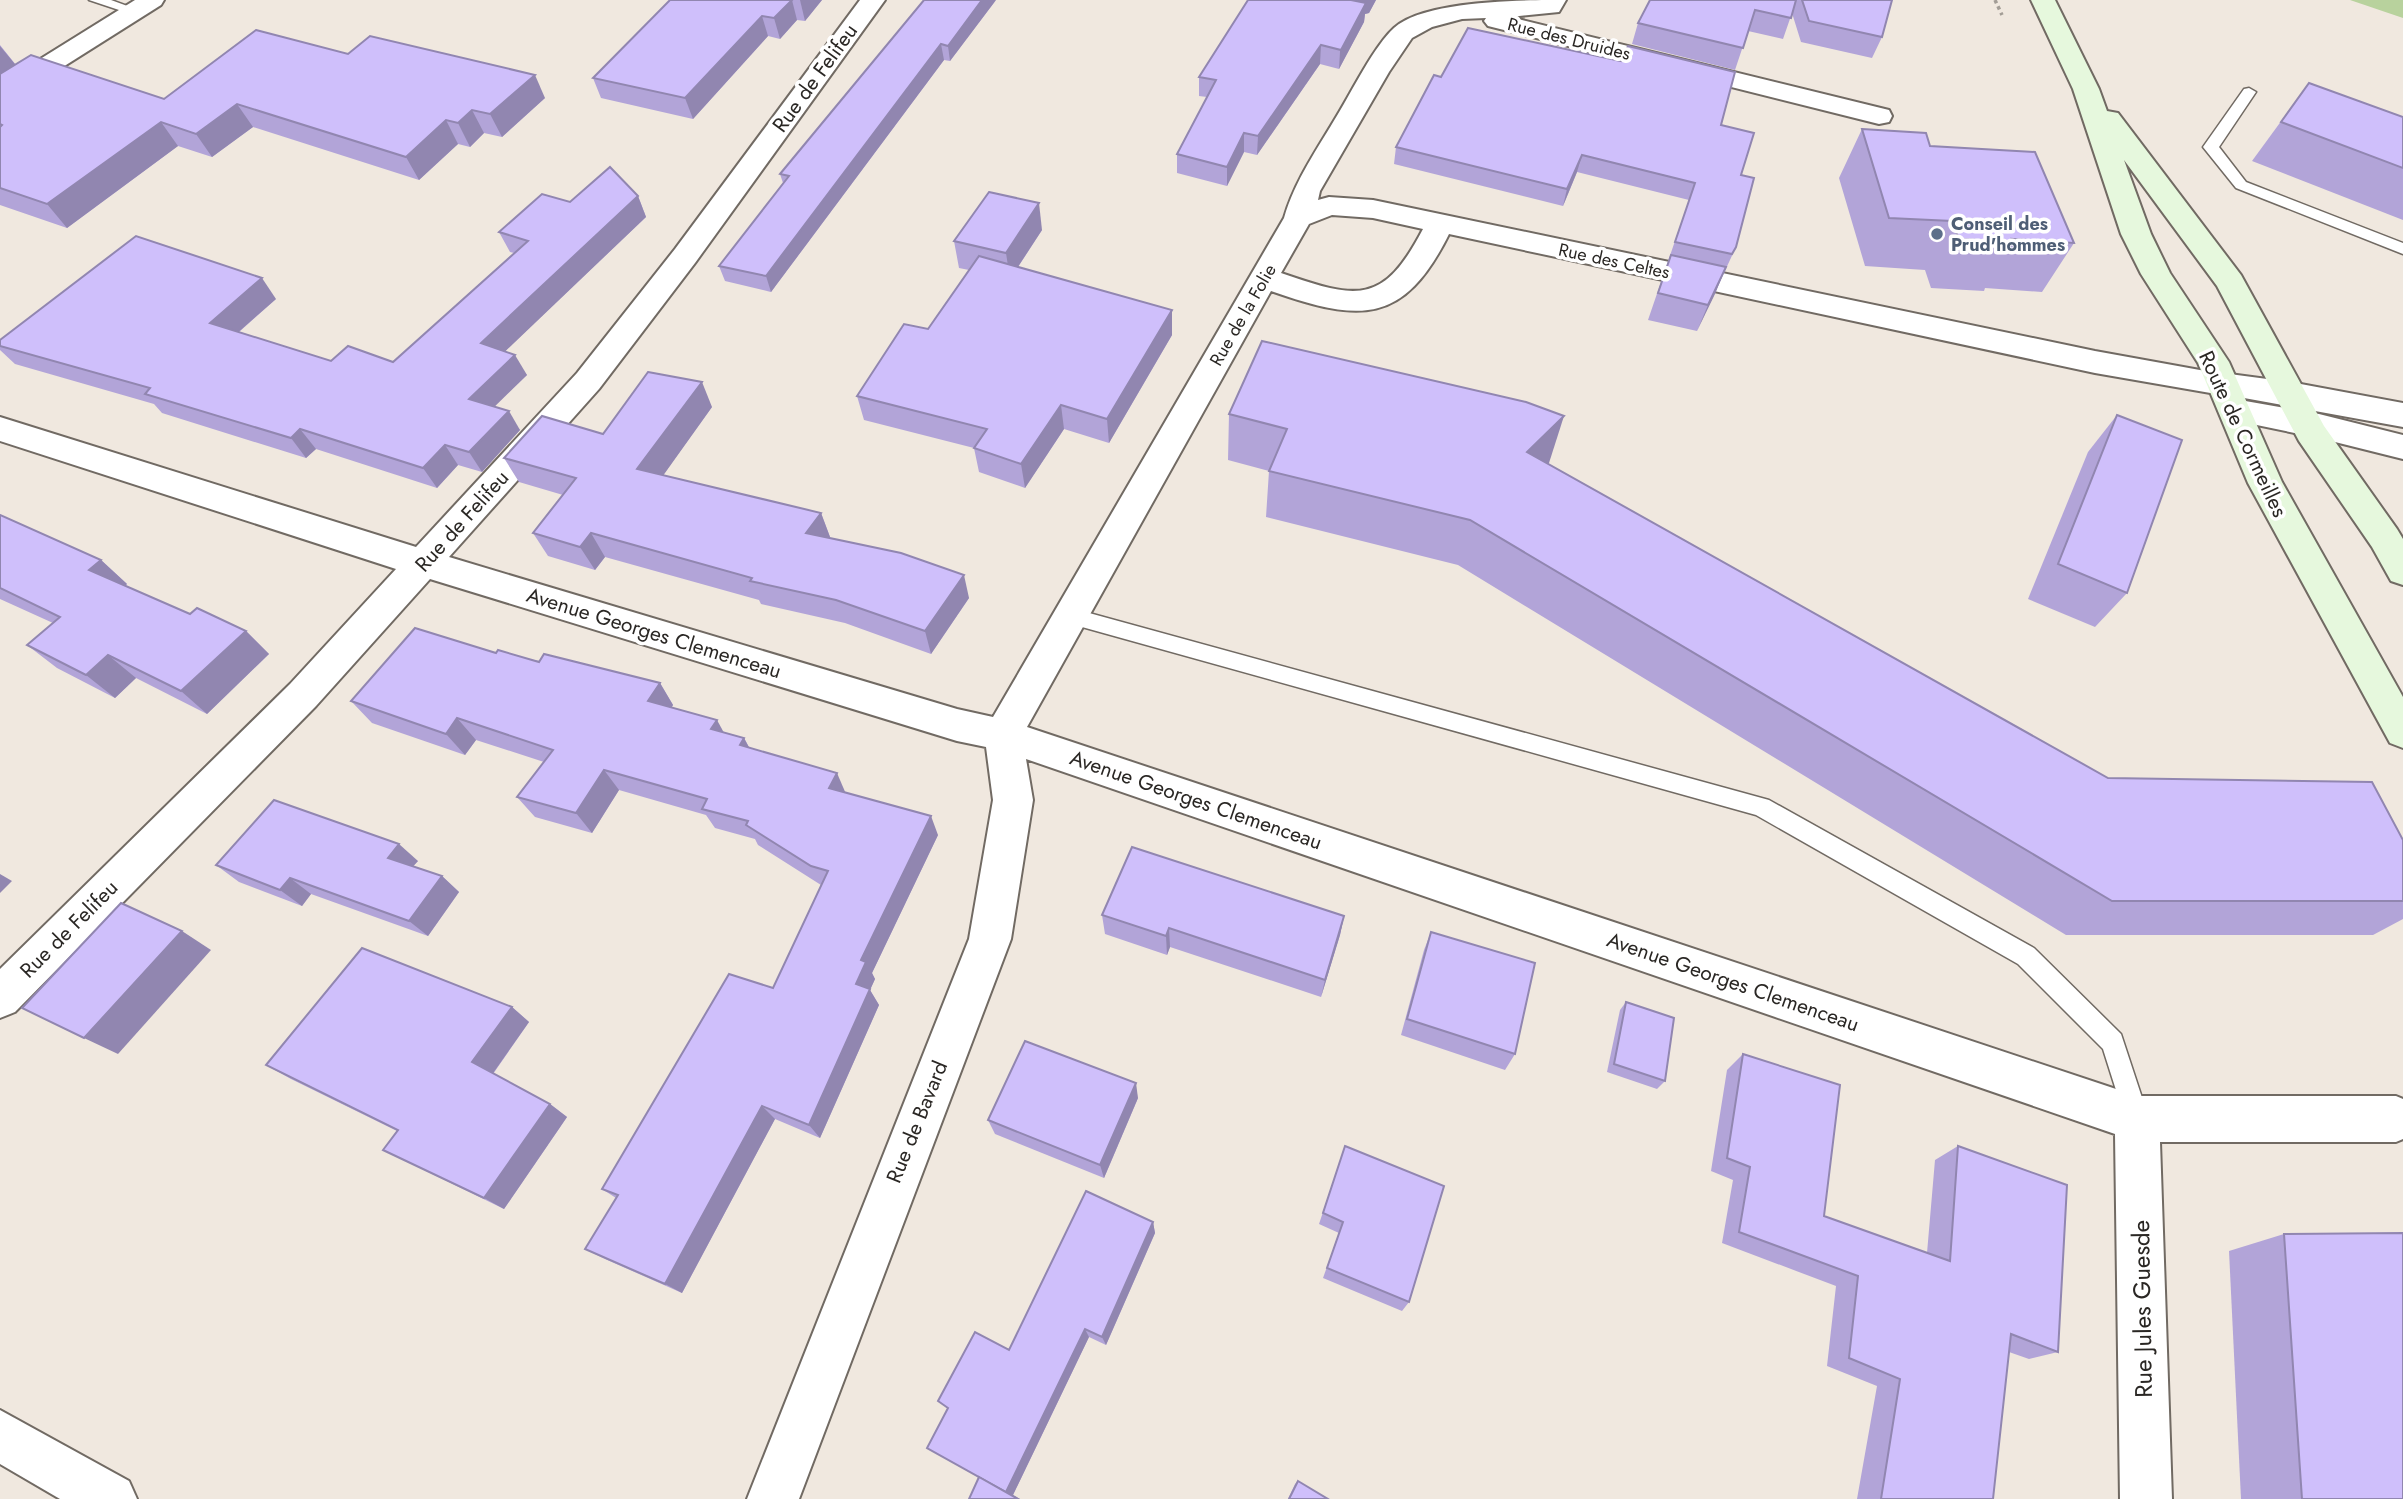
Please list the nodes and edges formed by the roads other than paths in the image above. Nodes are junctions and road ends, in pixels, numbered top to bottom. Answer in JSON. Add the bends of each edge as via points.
{"nodes":[{"id":1,"x":96,"y":0,"type":"edge"},
{"id":2,"x":873,"y":0,"type":"edge"},
{"id":3,"x":1554,"y":0,"type":"edge"},
{"id":4,"x":2042,"y":0,"type":"edge"},
{"id":5,"x":143,"y":6,"type":"edge"},
{"id":6,"x":1462,"y":12,"type":"junction"},
{"id":7,"x":2086,"y":89,"type":"junction"},
{"id":8,"x":2249,"y":92,"type":"dead end"},
{"id":9,"x":0,"y":95,"type":"edge"},
{"id":10,"x":1879,"y":117,"type":"dead end"},
{"id":11,"x":1298,"y":219,"type":"junction"},
{"id":12,"x":1440,"y":224,"type":"junction"},
{"id":13,"x":2403,"y":249,"type":"edge"},
{"id":14,"x":1264,"y":278,"type":"junction"},
{"id":15,"x":2290,"y":393,"type":"junction"},
{"id":16,"x":2228,"y":397,"type":"junction"},
{"id":17,"x":2403,"y":415,"type":"edge"},
{"id":18,"x":2305,"y":423,"type":"junction"},
{"id":19,"x":0,"y":429,"type":"edge"},
{"id":20,"x":2403,"y":447,"type":"edge"},
{"id":21,"x":424,"y":563,"type":"junction"},
{"id":22,"x":2403,"y":571,"type":"edge"},
{"id":23,"x":1071,"y":616,"type":"junction"},
{"id":24,"x":2403,"y":732,"type":"edge"},
{"id":25,"x":1003,"y":734,"type":"junction"},
{"id":26,"x":0,"y":998,"type":"edge"},
{"id":27,"x":2137,"y":1119,"type":"junction"},
{"id":28,"x":2396,"y":1119,"type":"dead end"},
{"id":29,"x":0,"y":1436,"type":"edge"},
{"id":30,"x":111,"y":1499,"type":"edge"},
{"id":31,"x":773,"y":1499,"type":"edge"},
{"id":32,"x":2146,"y":1499,"type":"edge"}],
"edges":[{"from":1,"to":5,"type":"lane"},
{"from":2,"to":21,"type":"street","name":"Rue de Felifeu","via":[[588,381]]},
{"from":3,"to":6,"type":"street","name":"Rue de la Folie","via":[[1550,7]]},
{"from":4,"to":7,"type":"main road","name":"Route de Cormeilles"},
{"from":5,"to":9,"type":"street"},
{"from":6,"to":10,"type":"street","name":"Rue des Druides"},
{"from":6,"to":11,"type":"street","name":"Rue de la Folie","via":[[1423,22],[1403,33],[1306,191]]},
{"from":7,"to":15,"type":"main road","name":"Route de Cormeilles","via":[[2230,282]]},
{"from":7,"to":16,"type":"main road","name":"Route de Cormeilles","via":[[2136,234],[2213,362]]},
{"from":8,"to":13,"type":"lane","via":[[2211,146],[2241,185]]},
{"from":11,"to":12,"type":"street","name":"Rue des Celtes","via":[[1329,206],[1373,209]]},
{"from":11,"to":14,"type":"street","name":"Rue de la Folie"},
{"from":12,"to":14,"type":"street","via":[[1411,275],[1392,293],[1368,303],[1330,301]]},
{"from":12,"to":16,"type":"street","name":"Rue des Celtes","via":[[2095,362]]},
{"from":14,"to":23,"type":"street","name":"Rue de la Folie"},
{"from":15,"to":16,"type":"street"},
{"from":15,"to":17,"type":"street"},
{"from":15,"to":18,"type":"main road","name":"Route de Cormeilles"},
{"from":16,"to":18,"type":"street"},
{"from":16,"to":24,"type":"main road","name":"Route de Cormeilles","via":[[2291,534]]},
{"from":18,"to":20,"type":"street"},
{"from":18,"to":22,"type":"main road","name":"Route de Cormeilles"},
{"from":19,"to":21,"type":"street","name":"Avenue Georges Clemenceau"},
{"from":21,"to":25,"type":"street","name":"Avenue Georges Clemenceau","via":[[957,725]]},
{"from":21,"to":26,"type":"street","name":"Rue de Felifeu","via":[[303,695]]},
{"from":23,"to":25,"type":"street","name":"Rue de la Folie"},
{"from":23,"to":27,"type":"lane","via":[[1762,807],[2026,956],[2113,1042]]},
{"from":25,"to":27,"type":"street","name":"Avenue Georges Clemenceau"},
{"from":25,"to":31,"type":"street","name":"Rue de Bavard","via":[[1013,800],[990,939]]},
{"from":27,"to":28,"type":"street","name":"Avenue Georges Clemenceau"},
{"from":27,"to":32,"type":"street","name":"Rue Jules Guesde"},
{"from":29,"to":30,"type":"street"}]}
